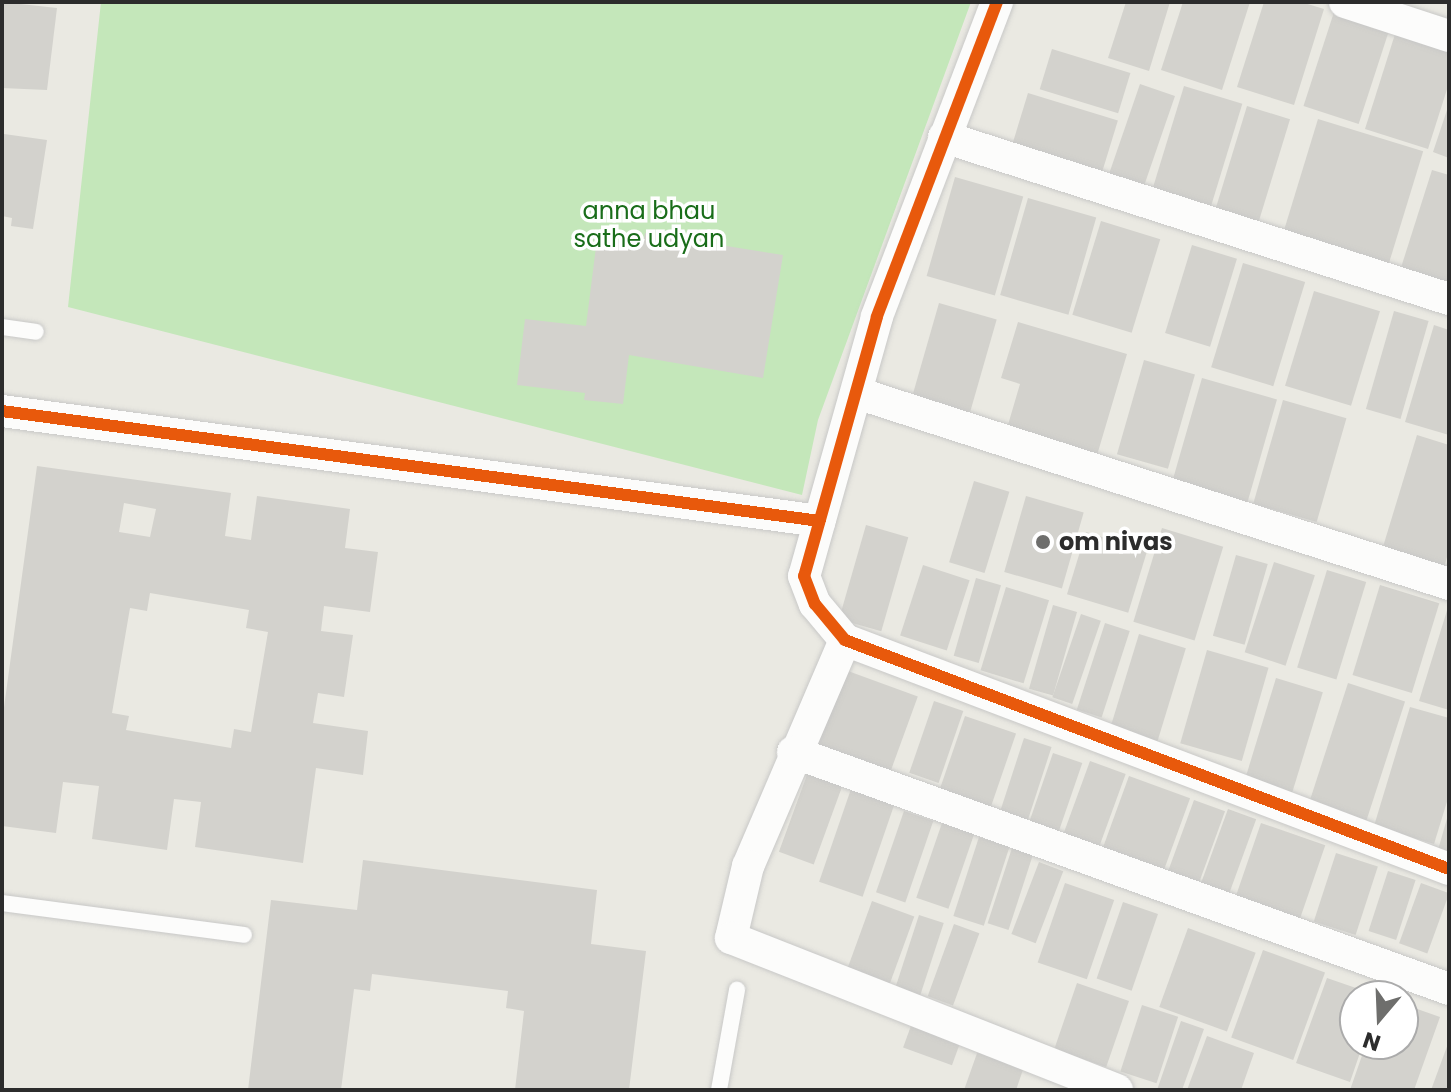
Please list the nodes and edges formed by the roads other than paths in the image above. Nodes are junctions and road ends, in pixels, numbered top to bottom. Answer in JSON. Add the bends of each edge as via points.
{"nodes":[{"id":1,"x":997,"y":2,"type":"edge"},
{"id":2,"x":1345,"y":2,"type":"edge"},
{"id":3,"x":1449,"y":36,"type":"edge"},
{"id":4,"x":944,"y":137,"type":"junction"},
{"id":5,"x":1449,"y":299,"type":"edge"},
{"id":6,"x":2,"y":327,"type":"edge"},
{"id":7,"x":36,"y":332,"type":"dead end"},
{"id":8,"x":857,"y":393,"type":"junction"},
{"id":9,"x":2,"y":411,"type":"edge"},
{"id":10,"x":820,"y":521,"type":"junction"},
{"id":11,"x":1449,"y":584,"type":"edge"},
{"id":12,"x":845,"y":640,"type":"junction"},
{"id":13,"x":793,"y":752,"type":"junction"},
{"id":14,"x":1449,"y":869,"type":"edge"},
{"id":15,"x":2,"y":903,"type":"edge"},
{"id":16,"x":244,"y":935,"type":"dead end"},
{"id":17,"x":1449,"y":989,"type":"edge"},
{"id":18,"x":737,"y":990,"type":"dead end"},
{"id":19,"x":719,"y":1090,"type":"edge"},
{"id":20,"x":1117,"y":1090,"type":"edge"}],
"edges":[{"from":1,"to":4,"type":"street"},
{"from":2,"to":3,"type":"street"},
{"from":4,"to":5,"type":"street"},
{"from":4,"to":8,"type":"street","via":[[902,241]]},
{"from":6,"to":7,"type":"lane"},
{"from":8,"to":10,"type":"street"},
{"from":8,"to":11,"type":"street"},
{"from":9,"to":10,"type":"street"},
{"from":10,"to":12,"type":"street","via":[[804,576],[815,604]]},
{"from":12,"to":13,"type":"street"},
{"from":12,"to":14,"type":"street"},
{"from":13,"to":17,"type":"street"},
{"from":13,"to":20,"type":"street","via":[[748,866],[731,938]]},
{"from":15,"to":16,"type":"lane"},
{"from":18,"to":19,"type":"lane"}]}
